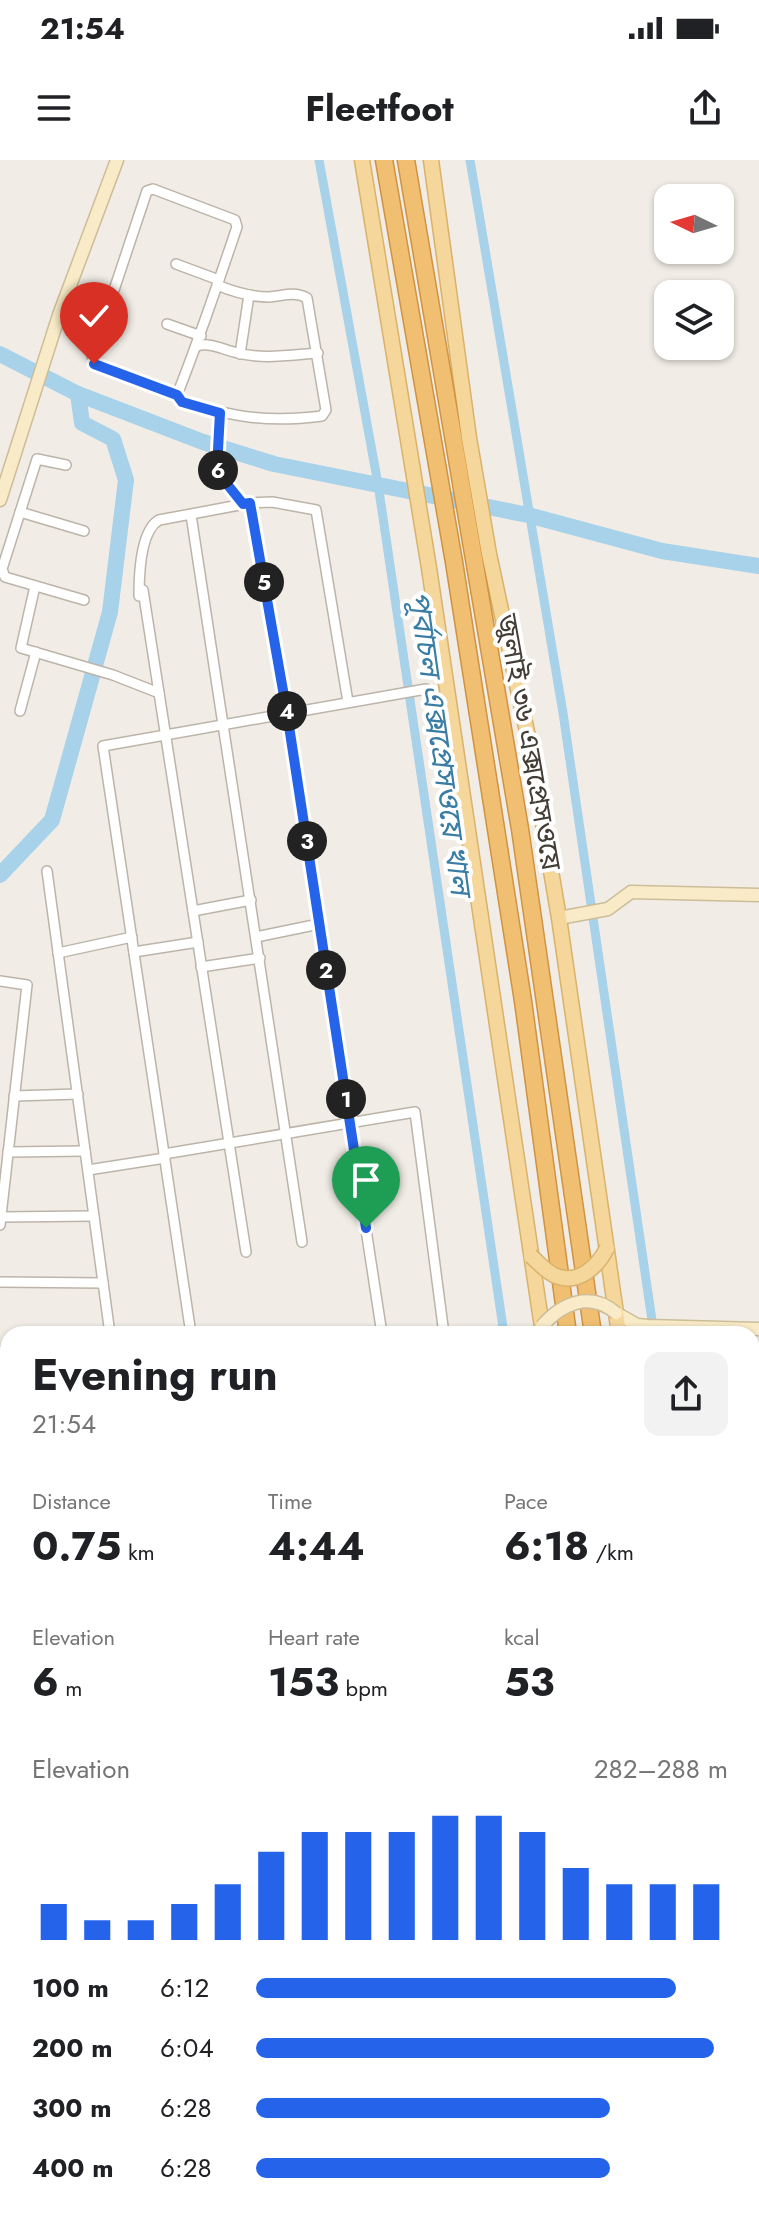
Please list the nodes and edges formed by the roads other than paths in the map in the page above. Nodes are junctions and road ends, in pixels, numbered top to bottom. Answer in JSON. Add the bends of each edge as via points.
{"nodes":[{"id":1,"x":117,"y":160,"type":"edge"},
{"id":2,"x":362,"y":160,"type":"edge"},
{"id":3,"x":384,"y":160,"type":"edge"},
{"id":4,"x":406,"y":160,"type":"edge"},
{"id":5,"x":431,"y":160,"type":"edge"},
{"id":6,"x":176,"y":264,"type":"dead end"},
{"id":7,"x":218,"y":282,"type":"junction"},
{"id":8,"x":249,"y":295,"type":"junction"},
{"id":9,"x":167,"y":324,"type":"dead end"},
{"id":10,"x":199,"y":341,"type":"junction"},
{"id":11,"x":318,"y":353,"type":"junction"},
{"id":12,"x":240,"y":354,"type":"junction"},
{"id":13,"x":177,"y":395,"type":"junction"},
{"id":14,"x":220,"y":413,"type":"junction"},
{"id":15,"x":461,"y":439,"type":"junction"},
{"id":16,"x":66,"y":465,"type":"dead end"},
{"id":17,"x":0,"y":500,"type":"edge"},
{"id":18,"x":247,"y":504,"type":"junction"},
{"id":19,"x":20,"y":512,"type":"junction"},
{"id":20,"x":191,"y":515,"type":"junction"},
{"id":21,"x":84,"y":531,"type":"dead end"},
{"id":22,"x":480,"y":555,"type":"junction"},
{"id":23,"x":35,"y":586,"type":"junction"},
{"id":24,"x":143,"y":590,"type":"dead end"},
{"id":25,"x":84,"y":600,"type":"dead end"},
{"id":26,"x":36,"y":652,"type":"junction"},
{"id":27,"x":426,"y":689,"type":"dead end"},
{"id":28,"x":159,"y":693,"type":"junction"},
{"id":29,"x":348,"y":702,"type":"junction"},
{"id":30,"x":20,"y":711,"type":"dead end"},
{"id":31,"x":287,"y":713,"type":"junction"},
{"id":32,"x":224,"y":725,"type":"junction"},
{"id":33,"x":163,"y":734,"type":"junction"},
{"id":34,"x":47,"y":871,"type":"dead end"},
{"id":35,"x":759,"y":895,"type":"edge"},
{"id":36,"x":251,"y":900,"type":"junction"},
{"id":37,"x":193,"y":911,"type":"junction"},
{"id":38,"x":567,"y":917,"type":"junction"},
{"id":39,"x":319,"y":924,"type":"junction"},
{"id":40,"x":132,"y":937,"type":"junction"},
{"id":41,"x":256,"y":937,"type":"junction"},
{"id":42,"x":198,"y":942,"type":"junction"},
{"id":43,"x":134,"y":952,"type":"junction"},
{"id":44,"x":58,"y":953,"type":"junction"},
{"id":45,"x":260,"y":958,"type":"junction"},
{"id":46,"x":201,"y":967,"type":"junction"},
{"id":47,"x":0,"y":981,"type":"edge"},
{"id":48,"x":78,"y":1094,"type":"junction"},
{"id":49,"x":14,"y":1096,"type":"junction"},
{"id":50,"x":350,"y":1123,"type":"junction"},
{"id":51,"x":286,"y":1134,"type":"junction"},
{"id":52,"x":229,"y":1143,"type":"junction"},
{"id":53,"x":85,"y":1151,"type":"junction"},
{"id":54,"x":8,"y":1152,"type":"junction"},
{"id":55,"x":164,"y":1156,"type":"junction"},
{"id":56,"x":88,"y":1170,"type":"junction"},
{"id":57,"x":1,"y":1214,"type":"edge"},
{"id":58,"x":94,"y":1216,"type":"junction"},
{"id":59,"x":0,"y":1225,"type":"edge"},
{"id":60,"x":302,"y":1242,"type":"dead end"},
{"id":61,"x":607,"y":1248,"type":"junction"},
{"id":62,"x":246,"y":1252,"type":"dead end"},
{"id":63,"x":531,"y":1256,"type":"junction"},
{"id":64,"x":0,"y":1282,"type":"edge"},
{"id":65,"x":103,"y":1283,"type":"junction"},
{"id":66,"x":616,"y":1313,"type":"junction"},
{"id":67,"x":109,"y":1326,"type":"edge"},
{"id":68,"x":190,"y":1326,"type":"edge"},
{"id":69,"x":381,"y":1326,"type":"edge"},
{"id":70,"x":443,"y":1326,"type":"edge"},
{"id":71,"x":538,"y":1326,"type":"edge"},
{"id":72,"x":544,"y":1326,"type":"edge"},
{"id":73,"x":567,"y":1326,"type":"edge"},
{"id":74,"x":592,"y":1326,"type":"edge"},
{"id":75,"x":618,"y":1326,"type":"edge"},
{"id":76,"x":673,"y":1326,"type":"edge"}],
"edges":[{"from":1,"to":17,"type":"street","via":[[59,315]]},
{"from":2,"to":63,"type":"main road","via":[[429,568]]},
{"from":3,"to":73,"type":"highway","name":"জুলাই ৩৬ এক্সপ্রেসওয়ে","via":[[523,1001]]},
{"from":4,"to":15,"type":"highway","name":"জুলাই ৩৬ এক্সপ্রেসওয়ে"},
{"from":5,"to":15,"type":"main road"},
{"from":6,"to":7,"type":"street"},
{"from":7,"to":8,"type":"street"},
{"from":7,"to":10,"type":"street"},
{"from":7,"to":13,"type":"street","via":[[235,220],[147,191],[92,356],[94,364]]},
{"from":8,"to":11,"type":"street","via":[[307,298]]},
{"from":8,"to":12,"type":"street"},
{"from":9,"to":10,"type":"street"},
{"from":10,"to":12,"type":"street"},
{"from":10,"to":13,"type":"street"},
{"from":11,"to":12,"type":"street"},
{"from":11,"to":14,"type":"street","via":[[326,410],[322,416],[260,420]]},
{"from":13,"to":14,"type":"street","via":[[182,402]]},
{"from":14,"to":18,"type":"street","via":[[217,468]]},
{"from":15,"to":22,"type":"highway","name":"জুলাই ৩৬ এক্সপ্রেসওয়ে"},
{"from":16,"to":19,"type":"street","via":[[37,459]]},
{"from":18,"to":20,"type":"street"},
{"from":18,"to":29,"type":"street","via":[[272,502],[316,510]]},
{"from":18,"to":31,"type":"street"},
{"from":19,"to":21,"type":"street"},
{"from":19,"to":23,"type":"street","via":[[3,574]]},
{"from":20,"to":32,"type":"street"},
{"from":20,"to":33,"type":"street","via":[[153,523],[139,569]]},
{"from":22,"to":38,"type":"main road","via":[[529,741]]},
{"from":22,"to":74,"type":"highway","name":"জুলাই ৩৬ এক্সপ্রেসওয়ে"},
{"from":23,"to":25,"type":"street"},
{"from":23,"to":26,"type":"street","via":[[21,648]]},
{"from":24,"to":28,"type":"street"},
{"from":26,"to":28,"type":"street"},
{"from":26,"to":30,"type":"street"},
{"from":27,"to":29,"type":"street"},
{"from":28,"to":33,"type":"street"},
{"from":29,"to":31,"type":"street"},
{"from":31,"to":32,"type":"street"},
{"from":31,"to":39,"type":"street"},
{"from":32,"to":33,"type":"street"},
{"from":32,"to":36,"type":"street"},
{"from":33,"to":37,"type":"street"},
{"from":33,"to":40,"type":"street","via":[[103,746]]},
{"from":34,"to":44,"type":"street"},
{"from":35,"to":38,"type":"street","via":[[631,892],[608,909]]},
{"from":36,"to":37,"type":"street"},
{"from":36,"to":41,"type":"street"},
{"from":37,"to":42,"type":"street"},
{"from":38,"to":61,"type":"main road"},
{"from":39,"to":41,"type":"street"},
{"from":39,"to":50,"type":"street"},
{"from":40,"to":43,"type":"street"},
{"from":40,"to":44,"type":"street"},
{"from":41,"to":45,"type":"street"},
{"from":42,"to":43,"type":"street"},
{"from":42,"to":46,"type":"street"},
{"from":43,"to":55,"type":"street"},
{"from":44,"to":48,"type":"street"},
{"from":45,"to":46,"type":"street"},
{"from":45,"to":51,"type":"street"},
{"from":46,"to":52,"type":"street"},
{"from":47,"to":49,"type":"street","via":[[27,985]]},
{"from":48,"to":49,"type":"street"},
{"from":48,"to":53,"type":"street"},
{"from":49,"to":54,"type":"street"},
{"from":50,"to":51,"type":"street"},
{"from":50,"to":69,"type":"street"},
{"from":50,"to":70,"type":"street","via":[[415,1112]]},
{"from":51,"to":52,"type":"street"},
{"from":51,"to":60,"type":"street"},
{"from":52,"to":55,"type":"street"},
{"from":52,"to":62,"type":"street"},
{"from":53,"to":54,"type":"street"},
{"from":53,"to":56,"type":"street"},
{"from":54,"to":57,"type":"street"},
{"from":55,"to":56,"type":"street"},
{"from":55,"to":68,"type":"street"},
{"from":56,"to":58,"type":"street"},
{"from":57,"to":58,"type":"street"},
{"from":57,"to":59,"type":"street"},
{"from":58,"to":65,"type":"street"},
{"from":61,"to":63,"type":"main road","bridge":true,"via":[[593,1269],[571,1278],[551,1273]]},
{"from":61,"to":66,"type":"main road"},
{"from":63,"to":71,"type":"main road"},
{"from":64,"to":65,"type":"street"},
{"from":65,"to":67,"type":"street"},
{"from":66,"to":72,"type":"street","bridge":true,"via":[[602,1304],[577,1303],[560,1308]]},
{"from":66,"to":75,"type":"main road"},
{"from":66,"to":76,"type":"street","via":[[637,1325]]}]}
